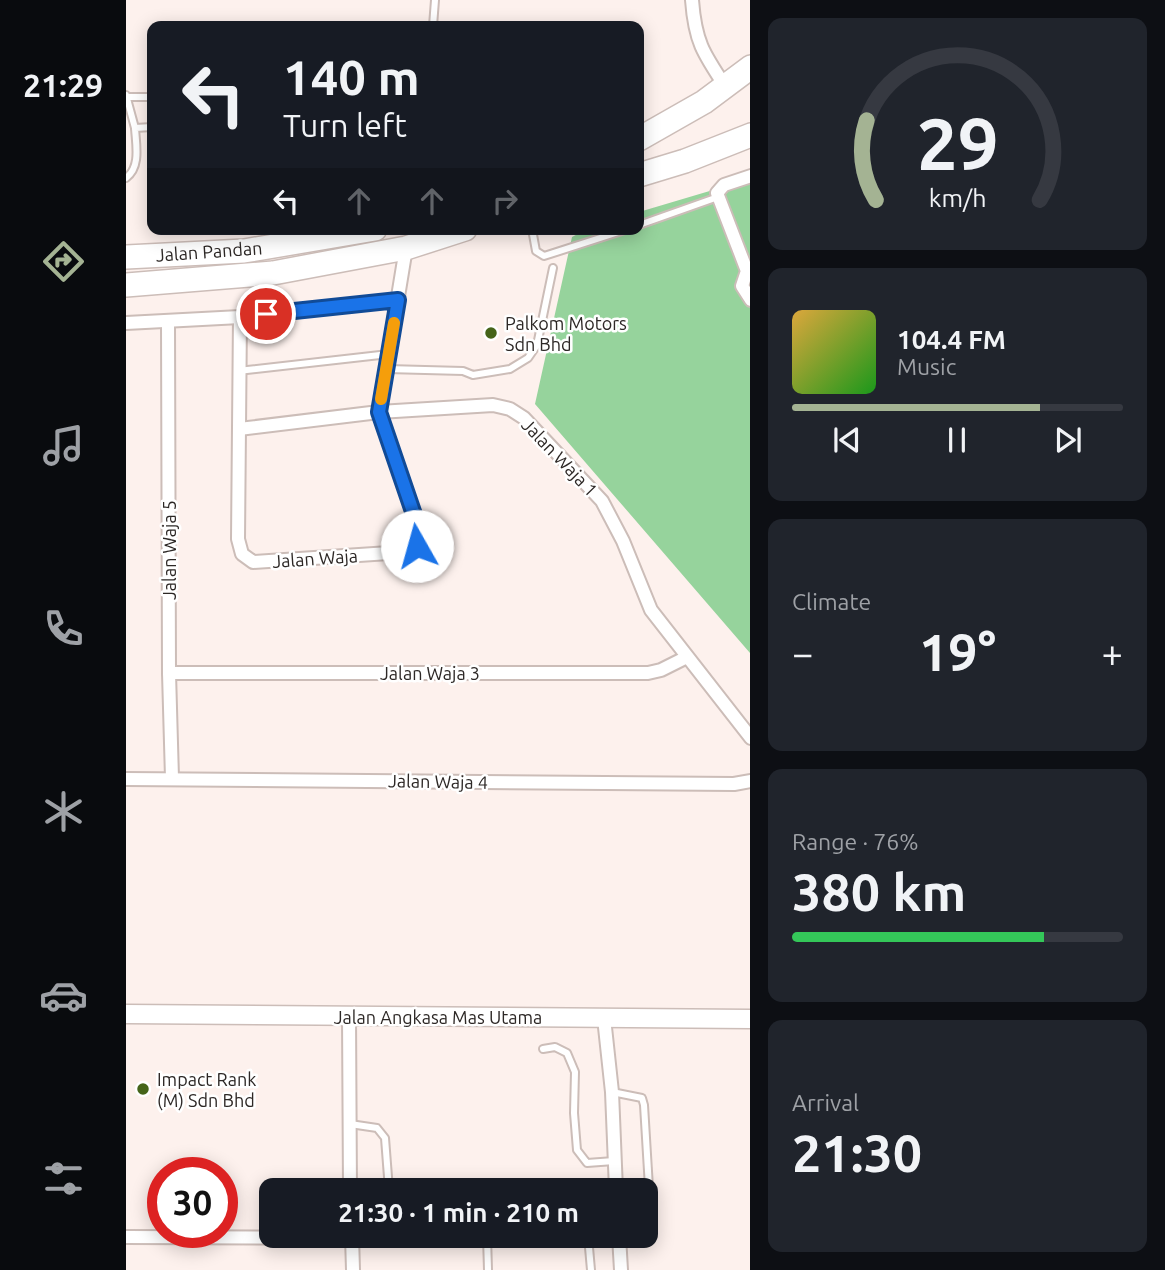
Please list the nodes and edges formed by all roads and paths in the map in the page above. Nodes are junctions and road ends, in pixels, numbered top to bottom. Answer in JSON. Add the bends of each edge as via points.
{"nodes":[{"id":1,"x":435,"y":0,"type":"edge"},
{"id":2,"x":692,"y":0,"type":"edge"},
{"id":3,"x":433,"y":21,"type":"edge"},
{"id":4,"x":750,"y":67,"type":"edge"},
{"id":5,"x":725,"y":86,"type":"junction"},
{"id":6,"x":127,"y":96,"type":"edge"},
{"id":7,"x":147,"y":97,"type":"edge"},
{"id":8,"x":147,"y":127,"type":"edge"},
{"id":9,"x":135,"y":128,"type":"junction"},
{"id":10,"x":750,"y":135,"type":"edge"},
{"id":11,"x":644,"y":136,"type":"edge"},
{"id":12,"x":644,"y":173,"type":"edge"},
{"id":13,"x":750,"y":176,"type":"edge"},
{"id":14,"x":126,"y":178,"type":"edge"},
{"id":15,"x":718,"y":197,"type":"junction"},
{"id":16,"x":644,"y":223,"type":"edge"},
{"id":17,"x":339,"y":235,"type":"edge"},
{"id":18,"x":446,"y":235,"type":"edge"},
{"id":19,"x":532,"y":235,"type":"edge"},
{"id":20,"x":609,"y":235,"type":"edge"},
{"id":21,"x":405,"y":248,"type":"junction"},
{"id":22,"x":126,"y":257,"type":"edge"},
{"id":23,"x":554,"y":268,"type":"dead end"},
{"id":24,"x":126,"y":285,"type":"edge"},
{"id":25,"x":398,"y":300,"type":"junction"},
{"id":26,"x":750,"y":300,"type":"edge"},
{"id":27,"x":240,"y":317,"type":"junction"},
{"id":28,"x":126,"y":323,"type":"edge"},
{"id":29,"x":168,"y":323,"type":"junction"},
{"id":30,"x":389,"y":354,"type":"junction"},
{"id":31,"x":385,"y":369,"type":"junction"},
{"id":32,"x":238,"y":371,"type":"junction"},
{"id":33,"x":379,"y":412,"type":"junction"},
{"id":34,"x":239,"y":429,"type":"junction"},
{"id":35,"x":687,"y":657,"type":"junction"},
{"id":36,"x":169,"y":674,"type":"junction"},
{"id":37,"x":750,"y":738,"type":"edge"},
{"id":38,"x":172,"y":778,"type":"junction"},
{"id":39,"x":126,"y":779,"type":"edge"},
{"id":40,"x":750,"y":781,"type":"edge"},
{"id":41,"x":126,"y":1014,"type":"edge"},
{"id":42,"x":349,"y":1016,"type":"junction"},
{"id":43,"x":604,"y":1018,"type":"junction"},
{"id":44,"x":750,"y":1019,"type":"edge"},
{"id":45,"x":543,"y":1049,"type":"dead end"},
{"id":46,"x":612,"y":1092,"type":"junction"},
{"id":47,"x":348,"y":1123,"type":"junction"},
{"id":48,"x":614,"y":1161,"type":"junction"},
{"id":49,"x":350,"y":1178,"type":"edge"},
{"id":50,"x":387,"y":1178,"type":"edge"},
{"id":51,"x":615,"y":1178,"type":"edge"},
{"id":52,"x":648,"y":1178,"type":"edge"},
{"id":53,"x":126,"y":1237,"type":"edge"},
{"id":54,"x":259,"y":1237,"type":"edge"},
{"id":55,"x":352,"y":1248,"type":"edge"},
{"id":56,"x":487,"y":1248,"type":"edge"},
{"id":57,"x":589,"y":1248,"type":"edge"},
{"id":58,"x":620,"y":1248,"type":"edge"},
{"id":59,"x":353,"y":1270,"type":"edge"},
{"id":60,"x":488,"y":1270,"type":"edge"},
{"id":61,"x":591,"y":1270,"type":"edge"},
{"id":62,"x":621,"y":1270,"type":"edge"}],
"edges":[{"from":1,"to":3,"type":"lane"},
{"from":2,"to":5,"type":"street","via":[[695,34]]},
{"from":4,"to":5,"type":"highway"},
{"from":5,"to":11,"type":"highway"},
{"from":6,"to":7,"type":"lane"},
{"from":6,"to":9,"type":"lane"},
{"from":8,"to":9,"type":"lane"},
{"from":9,"to":14,"type":"lane","via":[[136,161]]},
{"from":10,"to":12,"type":"highway"},
{"from":13,"to":15,"type":"street","via":[[724,185]]},
{"from":15,"to":16,"type":"lane"},
{"from":15,"to":26,"type":"street","via":[[747,271],[742,286]]},
{"from":17,"to":22,"type":"highway","name":"Jalan Pandan","via":[[244,251]]},
{"from":18,"to":21,"type":"highway","name":"Jalan Pandan"},
{"from":19,"to":20,"type":"lane","via":[[536,251],[544,256]]},
{"from":21,"to":24,"type":"highway","name":"Jalan Pandan","via":[[273,273]]},
{"from":21,"to":25,"type":"street","name":"Jalan Waja"},
{"from":23,"to":31,"type":"lane","via":[[537,345],[528,358],[510,369],[473,375]]},
{"from":25,"to":27,"type":"street"},
{"from":25,"to":30,"type":"street","name":"Jalan Waja"},
{"from":27,"to":29,"type":"street"},
{"from":27,"to":32,"type":"street"},
{"from":28,"to":29,"type":"street"},
{"from":29,"to":36,"type":"street","name":"Jalan Waja 5"},
{"from":30,"to":31,"type":"street","name":"Jalan Waja"},
{"from":30,"to":32,"type":"lane"},
{"from":31,"to":33,"type":"street","name":"Jalan Waja"},
{"from":32,"to":34,"type":"street"},
{"from":33,"to":34,"type":"street","name":"Jalan Waja 1"},
{"from":33,"to":34,"type":"street","name":"Jalan Waja","via":[[420,532],[417,546],[404,552],[253,562],[242,554],[238,539]]},
{"from":33,"to":35,"type":"street","name":"Jalan Waja 1","via":[[493,405],[524,418],[602,501],[651,610]]},
{"from":35,"to":36,"type":"street","name":"Jalan Waja 3","via":[[648,673]]},
{"from":35,"to":37,"type":"street","name":"Jalan Waja 1"},
{"from":36,"to":38,"type":"street","name":"Jalan Waja 5"},
{"from":38,"to":39,"type":"street","name":"Jalan Waja 4"},
{"from":38,"to":40,"type":"street","name":"Jalan Waja 4","via":[[734,785]]},
{"from":41,"to":42,"type":"street","name":"Jalan Angkasa Mas Utama"},
{"from":42,"to":43,"type":"street","name":"Jalan Angkasa Mas Utama"},
{"from":42,"to":47,"type":"street"},
{"from":43,"to":44,"type":"street","name":"Jalan Angkasa Mas Utama"},
{"from":43,"to":46,"type":"street"},
{"from":45,"to":48,"type":"lane","via":[[555,1047],[567,1053],[575,1072],[577,1150],[587,1163]]},
{"from":46,"to":48,"type":"street"},
{"from":46,"to":52,"type":"lane","via":[[642,1098]]},
{"from":47,"to":49,"type":"street"},
{"from":47,"to":50,"type":"lane","via":[[377,1128],[385,1138]]},
{"from":48,"to":51,"type":"street"},
{"from":53,"to":54,"type":"street"},
{"from":55,"to":59,"type":"street"},
{"from":56,"to":60,"type":"lane"},
{"from":57,"to":61,"type":"lane"},
{"from":58,"to":62,"type":"street"}]}
